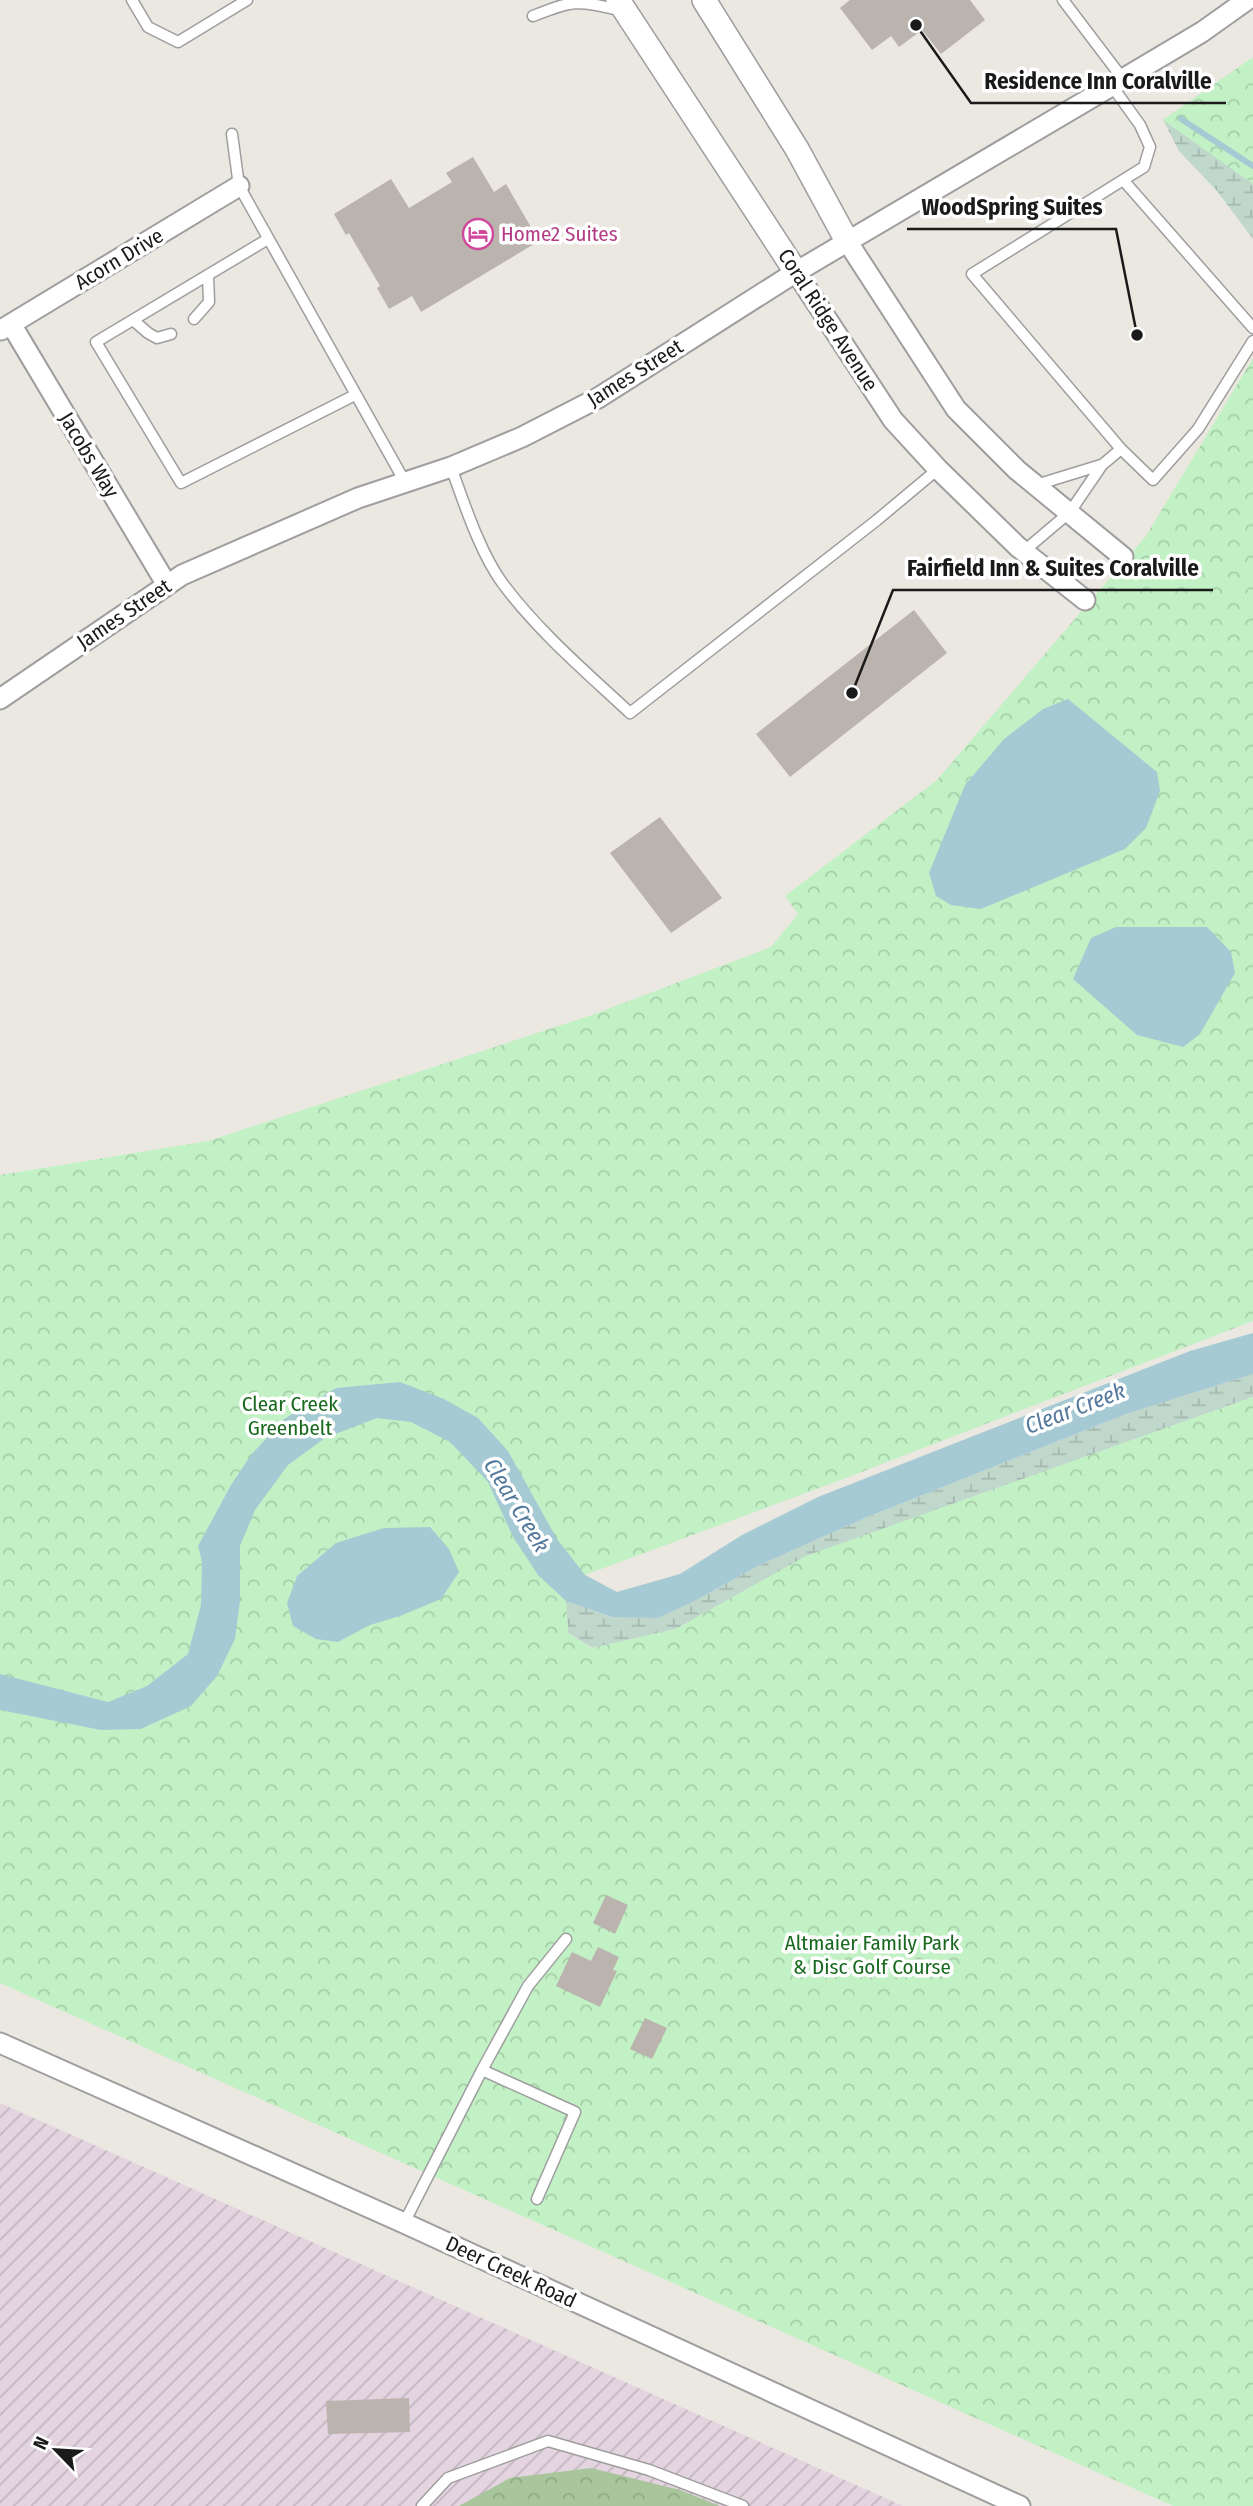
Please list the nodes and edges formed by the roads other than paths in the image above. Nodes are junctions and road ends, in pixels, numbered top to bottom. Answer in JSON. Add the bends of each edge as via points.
{"nodes":[{"id":1,"x":132,"y":0,"type":"edge"},
{"id":2,"x":247,"y":0,"type":"edge"},
{"id":3,"x":553,"y":0,"type":"edge"},
{"id":4,"x":704,"y":0,"type":"edge"},
{"id":5,"x":1063,"y":0,"type":"edge"},
{"id":6,"x":1247,"y":0,"type":"edge"},
{"id":7,"x":623,"y":6,"type":"edge"},
{"id":8,"x":1118,"y":82,"type":"junction"},
{"id":9,"x":232,"y":134,"type":"dead end"},
{"id":10,"x":1124,"y":181,"type":"junction"},
{"id":11,"x":239,"y":186,"type":"junction"},
{"id":12,"x":268,"y":239,"type":"junction"},
{"id":13,"x":847,"y":240,"type":"junction"},
{"id":14,"x":796,"y":272,"type":"junction"},
{"id":15,"x":208,"y":275,"type":"junction"},
{"id":16,"x":194,"y":319,"type":"dead end"},
{"id":17,"x":133,"y":320,"type":"junction"},
{"id":18,"x":6,"y":328,"type":"edge"},
{"id":19,"x":1253,"y":328,"type":"edge"},
{"id":20,"x":171,"y":334,"type":"dead end"},
{"id":21,"x":1253,"y":341,"type":"edge"},
{"id":22,"x":355,"y":394,"type":"junction"},
{"id":23,"x":1121,"y":449,"type":"junction"},
{"id":24,"x":1102,"y":465,"type":"junction"},
{"id":25,"x":451,"y":467,"type":"junction"},
{"id":26,"x":938,"y":469,"type":"junction"},
{"id":27,"x":405,"y":482,"type":"junction"},
{"id":28,"x":1036,"y":485,"type":"junction"},
{"id":29,"x":1070,"y":512,"type":"junction"},
{"id":30,"x":1024,"y":551,"type":"junction"},
{"id":31,"x":1123,"y":557,"type":"dead end"},
{"id":32,"x":167,"y":585,"type":"junction"},
{"id":33,"x":1085,"y":600,"type":"dead end"},
{"id":34,"x":0,"y":699,"type":"edge"},
{"id":35,"x":566,"y":1940,"type":"dead end"},
{"id":36,"x":0,"y":2043,"type":"edge"},
{"id":37,"x":482,"y":2070,"type":"junction"},
{"id":38,"x":537,"y":2199,"type":"dead end"},
{"id":39,"x":404,"y":2223,"type":"junction"},
{"id":40,"x":422,"y":2506,"type":"edge"},
{"id":41,"x":743,"y":2506,"type":"edge"},
{"id":42,"x":1020,"y":2506,"type":"edge"}],
"edges":[{"from":1,"to":2,"type":"lane","via":[[148,27],[178,42]]},
{"from":3,"to":7,"type":"lane","via":[[533,16],[569,1]]},
{"from":4,"to":13,"type":"street","via":[[797,149]]},
{"from":5,"to":8,"type":"lane"},
{"from":6,"to":8,"type":"street","name":"James Street"},
{"from":7,"to":14,"type":"street","name":"Coral Ridge Avenue"},
{"from":8,"to":10,"type":"lane","via":[[1150,147],[1144,167]]},
{"from":8,"to":13,"type":"street","name":"James Street"},
{"from":9,"to":11,"type":"lane"},
{"from":10,"to":19,"type":"lane"},
{"from":10,"to":23,"type":"lane","via":[[972,274]]},
{"from":11,"to":12,"type":"lane"},
{"from":11,"to":18,"type":"street","name":"Acorn Drive"},
{"from":12,"to":15,"type":"lane"},
{"from":12,"to":22,"type":"lane"},
{"from":13,"to":14,"type":"street","name":"James Street"},
{"from":13,"to":28,"type":"street","via":[[956,409]]},
{"from":14,"to":25,"type":"street","name":"James Street","via":[[598,397]]},
{"from":14,"to":26,"type":"street","name":"Coral Ridge Avenue","via":[[893,420]]},
{"from":15,"to":16,"type":"lane","via":[[209,303]]},
{"from":15,"to":17,"type":"lane"},
{"from":17,"to":20,"type":"lane","via":[[157,338]]},
{"from":17,"to":22,"type":"lane","via":[[96,342],[181,483]]},
{"from":18,"to":32,"type":"street","name":"Jacobs Way"},
{"from":21,"to":23,"type":"lane","via":[[1198,429],[1153,481]]},
{"from":22,"to":27,"type":"lane"},
{"from":23,"to":24,"type":"lane"},
{"from":24,"to":28,"type":"lane"},
{"from":24,"to":29,"type":"lane"},
{"from":25,"to":26,"type":"lane","via":[[472,526],[501,582],[557,646],[630,713]]},
{"from":25,"to":27,"type":"street","name":"James Street"},
{"from":26,"to":30,"type":"street","name":"Coral Ridge Avenue"},
{"from":27,"to":32,"type":"street","name":"James Street","via":[[358,498]]},
{"from":28,"to":29,"type":"street"},
{"from":29,"to":30,"type":"lane"},
{"from":29,"to":31,"type":"street"},
{"from":30,"to":33,"type":"street","name":"Coral Ridge Avenue"},
{"from":32,"to":34,"type":"street","name":"James Street"},
{"from":35,"to":37,"type":"lane","via":[[528,1986]]},
{"from":36,"to":39,"type":"street","name":"Deer Creek Road"},
{"from":37,"to":38,"type":"lane","via":[[575,2112]]},
{"from":37,"to":39,"type":"lane"},
{"from":39,"to":42,"type":"street","name":"Deer Creek Road"},
{"from":40,"to":41,"type":"lane","via":[[448,2478],[548,2441],[649,2470]]}]}
